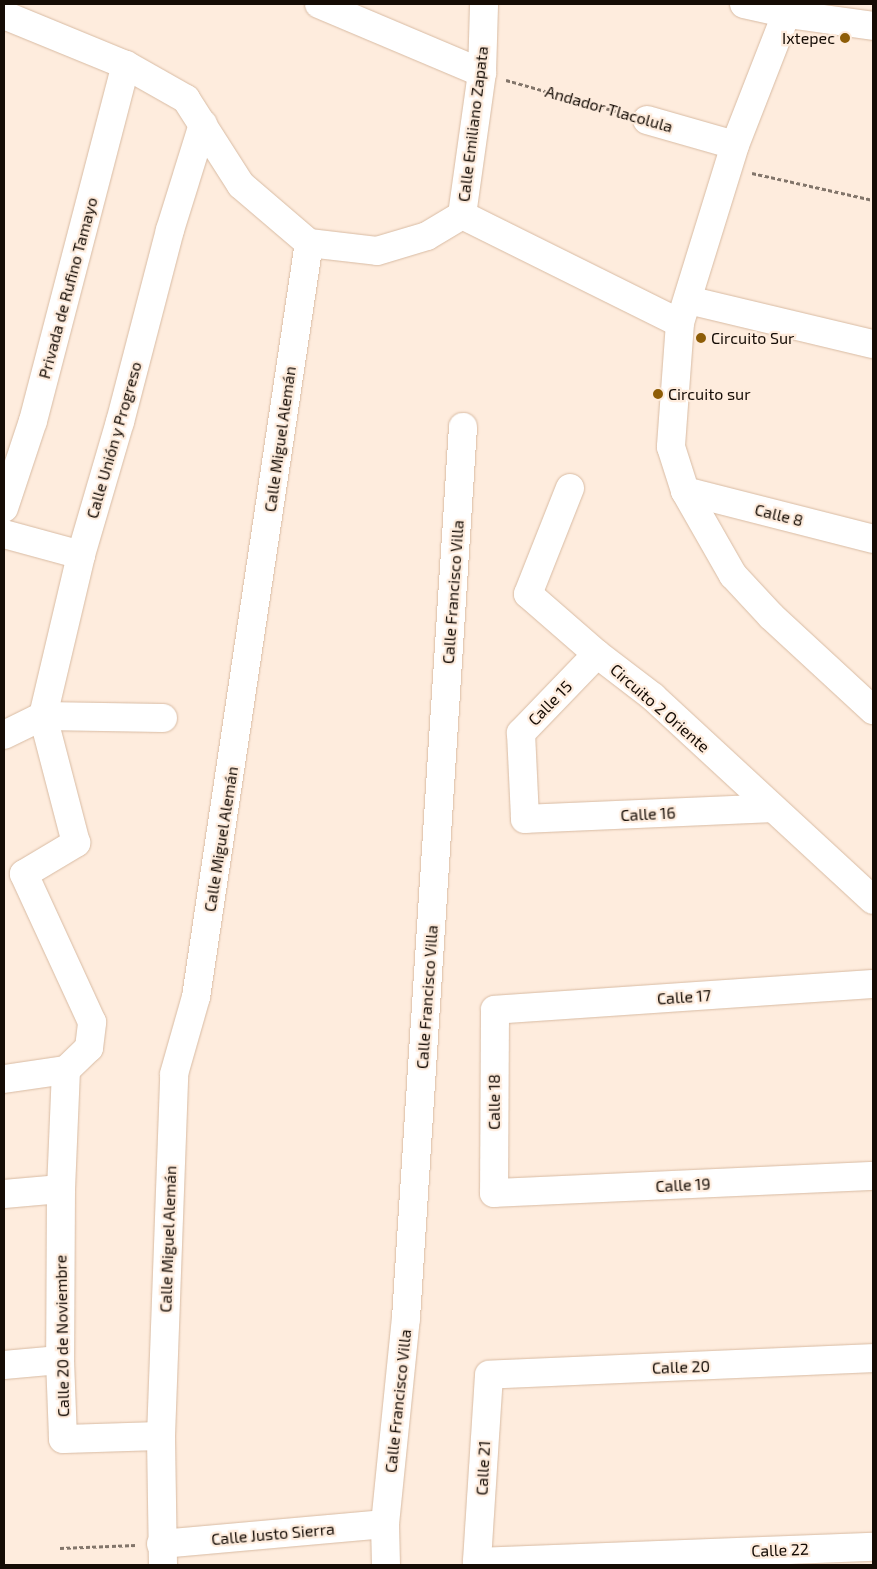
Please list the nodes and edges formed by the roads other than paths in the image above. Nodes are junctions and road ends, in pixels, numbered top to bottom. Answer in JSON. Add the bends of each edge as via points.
{"nodes":[{"id":1,"x":319,"y":4,"type":"edge"},
{"id":2,"x":484,"y":4,"type":"edge"},
{"id":3,"x":744,"y":4,"type":"edge"},
{"id":4,"x":789,"y":9,"type":"edge"},
{"id":5,"x":4,"y":15,"type":"edge"},
{"id":6,"x":873,"y":26,"type":"edge"},
{"id":7,"x":126,"y":66,"type":"junction"},
{"id":8,"x":482,"y":73,"type":"junction"},
{"id":9,"x":648,"y":120,"type":"road end"},
{"id":10,"x":203,"y":124,"type":"junction"},
{"id":11,"x":731,"y":157,"type":"junction"},
{"id":12,"x":462,"y":215,"type":"junction"},
{"id":13,"x":309,"y":243,"type":"junction"},
{"id":14,"x":684,"y":311,"type":"junction"},
{"id":15,"x":873,"y":344,"type":"edge"},
{"id":16,"x":463,"y":427,"type":"dead end"},
{"id":17,"x":570,"y":488,"type":"dead end"},
{"id":18,"x":685,"y":491,"type":"junction"},
{"id":19,"x":4,"y":508,"type":"edge"},
{"id":20,"x":4,"y":534,"type":"edge"},
{"id":21,"x":873,"y":539,"type":"edge"},
{"id":22,"x":81,"y":555,"type":"junction"},
{"id":23,"x":597,"y":654,"type":"junction"},
{"id":24,"x":873,"y":710,"type":"edge"},
{"id":25,"x":43,"y":716,"type":"junction"},
{"id":26,"x":163,"y":718,"type":"dead end"},
{"id":27,"x":4,"y":735,"type":"edge"},
{"id":28,"x":772,"y":808,"type":"junction"},
{"id":29,"x":525,"y":819,"type":"joint"},
{"id":30,"x":873,"y":900,"type":"edge"},
{"id":31,"x":873,"y":984,"type":"edge"},
{"id":32,"x":495,"y":1010,"type":"joint"},
{"id":33,"x":66,"y":1070,"type":"junction"},
{"id":34,"x":4,"y":1080,"type":"edge"},
{"id":35,"x":873,"y":1176,"type":"edge"},
{"id":36,"x":61,"y":1189,"type":"junction"},
{"id":37,"x":494,"y":1193,"type":"joint"},
{"id":38,"x":4,"y":1194,"type":"edge"},
{"id":39,"x":873,"y":1358,"type":"edge"},
{"id":40,"x":60,"y":1360,"type":"junction"},
{"id":41,"x":4,"y":1365,"type":"edge"},
{"id":42,"x":488,"y":1375,"type":"joint"},
{"id":43,"x":161,"y":1436,"type":"junction"},
{"id":44,"x":385,"y":1524,"type":"junction"},
{"id":45,"x":873,"y":1547,"type":"edge"},
{"id":46,"x":162,"y":1555,"type":"edge"},
{"id":47,"x":800,"y":1557,"type":"edge"},
{"id":48,"x":478,"y":1562,"type":"joint"},
{"id":49,"x":386,"y":1565,"type":"edge"}],
"edges":[{"from":1,"to":8,"type":"street"},
{"from":2,"to":8,"type":"street","name":"Calle Emiliano Zapata"},
{"from":3,"to":4,"type":"street"},
{"from":4,"to":6,"type":"street"},
{"from":4,"to":11,"type":"street"},
{"from":5,"to":7,"type":"street"},
{"from":7,"to":10,"type":"street","via":[[186,99]]},
{"from":7,"to":19,"type":"street","name":"Privada de Rufino Tamayo","via":[[33,420]]},
{"from":8,"to":12,"type":"street","name":"Calle Emiliano Zapata"},
{"from":9,"to":11,"type":"street","name":"Andador Tlacolula"},
{"from":10,"to":13,"type":"street","via":[[241,185]]},
{"from":10,"to":22,"type":"street","name":"Calle Unión y Progreso","via":[[170,230]]},
{"from":11,"to":14,"type":"street"},
{"from":12,"to":13,"type":"street","via":[[427,236],[377,251]]},
{"from":12,"to":14,"type":"street"},
{"from":13,"to":43,"type":"street","name":"Calle Miguel Alemán","via":[[196,998],[174,1074]]},
{"from":14,"to":15,"type":"street"},
{"from":14,"to":18,"type":"street","via":[[671,447]]},
{"from":16,"to":44,"type":"street","name":"Calle Francisco Villa","via":[[406,1318]]},
{"from":17,"to":23,"type":"street","name":"Circuito 2 Oriente","via":[[528,594]]},
{"from":18,"to":21,"type":"street","name":"Calle 8"},
{"from":18,"to":24,"type":"street","via":[[733,575],[771,616]]},
{"from":20,"to":22,"type":"street"},
{"from":22,"to":25,"type":"street","name":"Calle Unión y Progreso"},
{"from":23,"to":28,"type":"street","name":"Circuito 2 Oriente","via":[[652,697]]},
{"from":23,"to":29,"type":"street","name":"Calle 15","via":[[521,732]]},
{"from":25,"to":26,"type":"street"},
{"from":25,"to":27,"type":"street"},
{"from":25,"to":33,"type":"street","via":[[76,844],[24,874],[92,1022],[89,1048]]},
{"from":28,"to":29,"type":"street","name":"Calle 16"},
{"from":28,"to":30,"type":"street","name":"Circuito 2 Oriente"},
{"from":31,"to":32,"type":"street","name":"Calle 17"},
{"from":32,"to":37,"type":"street","name":"Calle 18"},
{"from":33,"to":34,"type":"street"},
{"from":33,"to":36,"type":"street","name":"Calle 20 de Noviembre"},
{"from":35,"to":37,"type":"street","name":"Calle 19"},
{"from":36,"to":38,"type":"street"},
{"from":36,"to":40,"type":"street","name":"Calle 20 de Noviembre"},
{"from":39,"to":42,"type":"street","name":"Calle 20"},
{"from":40,"to":41,"type":"street"},
{"from":40,"to":43,"type":"street","name":"Calle 20 de Noviembre","via":[[63,1439]]},
{"from":42,"to":48,"type":"street","name":"Calle 21"},
{"from":43,"to":46,"type":"street"},
{"from":44,"to":46,"type":"street","name":"Calle Justo Sierra"},
{"from":44,"to":49,"type":"street","name":"Calle Francisco Villa"},
{"from":45,"to":47,"type":"street","name":"Calle 22"},
{"from":47,"to":48,"type":"street","name":"Calle 22"}]}
